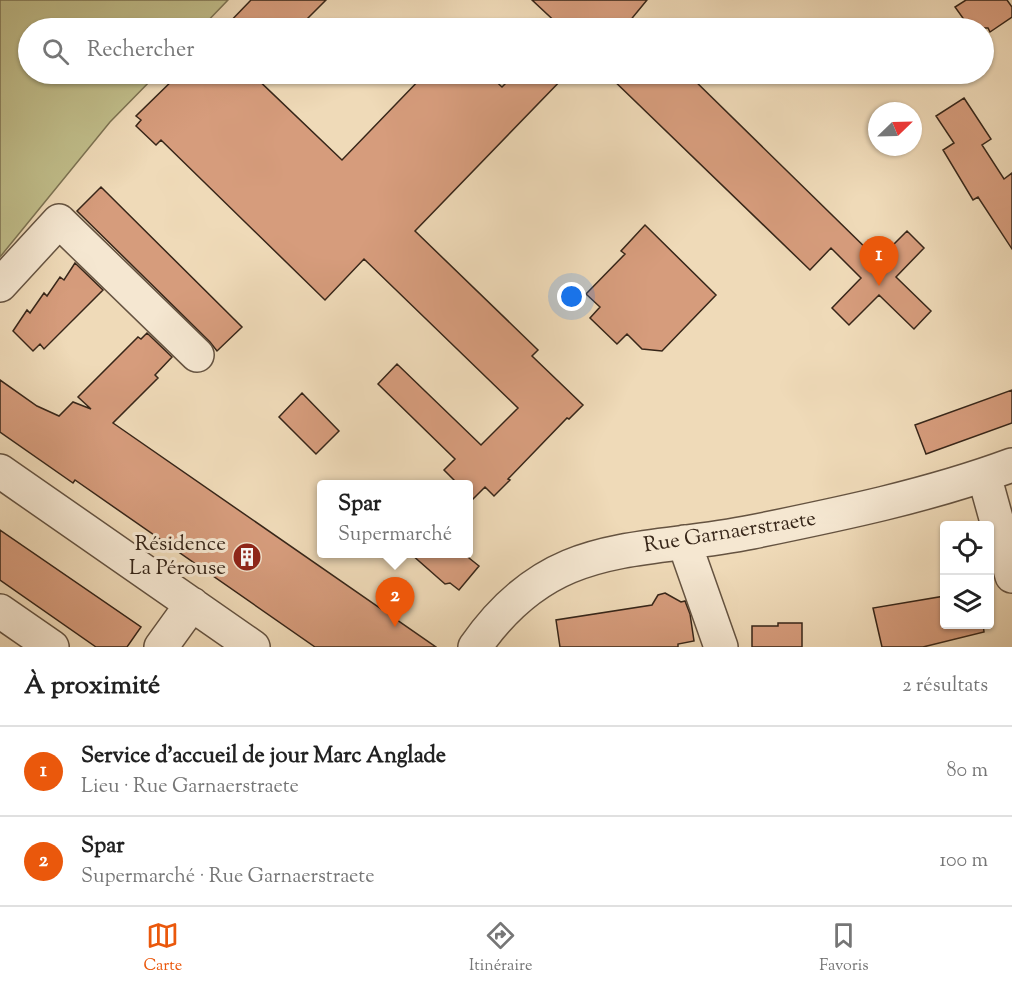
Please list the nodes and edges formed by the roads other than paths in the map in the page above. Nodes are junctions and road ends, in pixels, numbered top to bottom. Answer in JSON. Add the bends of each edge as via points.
{"nodes":[{"id":1,"x":0,"y":285,"type":"edge"},
{"id":2,"x":197,"y":355,"type":"dead end"},
{"id":3,"x":998,"y":470,"type":"edge"},
{"id":4,"x":0,"y":471,"type":"edge"},
{"id":5,"x":684,"y":542,"type":"junction"},
{"id":6,"x":1012,"y":576,"type":"edge"},
{"id":7,"x":192,"y":604,"type":"junction"},
{"id":8,"x":0,"y":611,"type":"edge"},
{"id":9,"x":244,"y":644,"type":"edge"},
{"id":10,"x":52,"y":647,"type":"edge"},
{"id":11,"x":161,"y":647,"type":"edge"},
{"id":12,"x":475,"y":647,"type":"edge"},
{"id":13,"x":721,"y":647,"type":"edge"}],
"edges":[{"from":1,"to":2,"type":"street","via":[[59,221]]},
{"from":3,"to":5,"type":"street","name":"Rue Garnaerstraete","via":[[845,513]]},
{"from":3,"to":6,"type":"street"},
{"from":4,"to":7,"type":"street"},
{"from":5,"to":12,"type":"street","name":"Rue Garnaerstraete","via":[[595,556],[550,575],[511,603]]},
{"from":5,"to":13,"type":"street"},
{"from":7,"to":9,"type":"street"},
{"from":7,"to":11,"type":"street"},
{"from":8,"to":10,"type":"street"}]}
